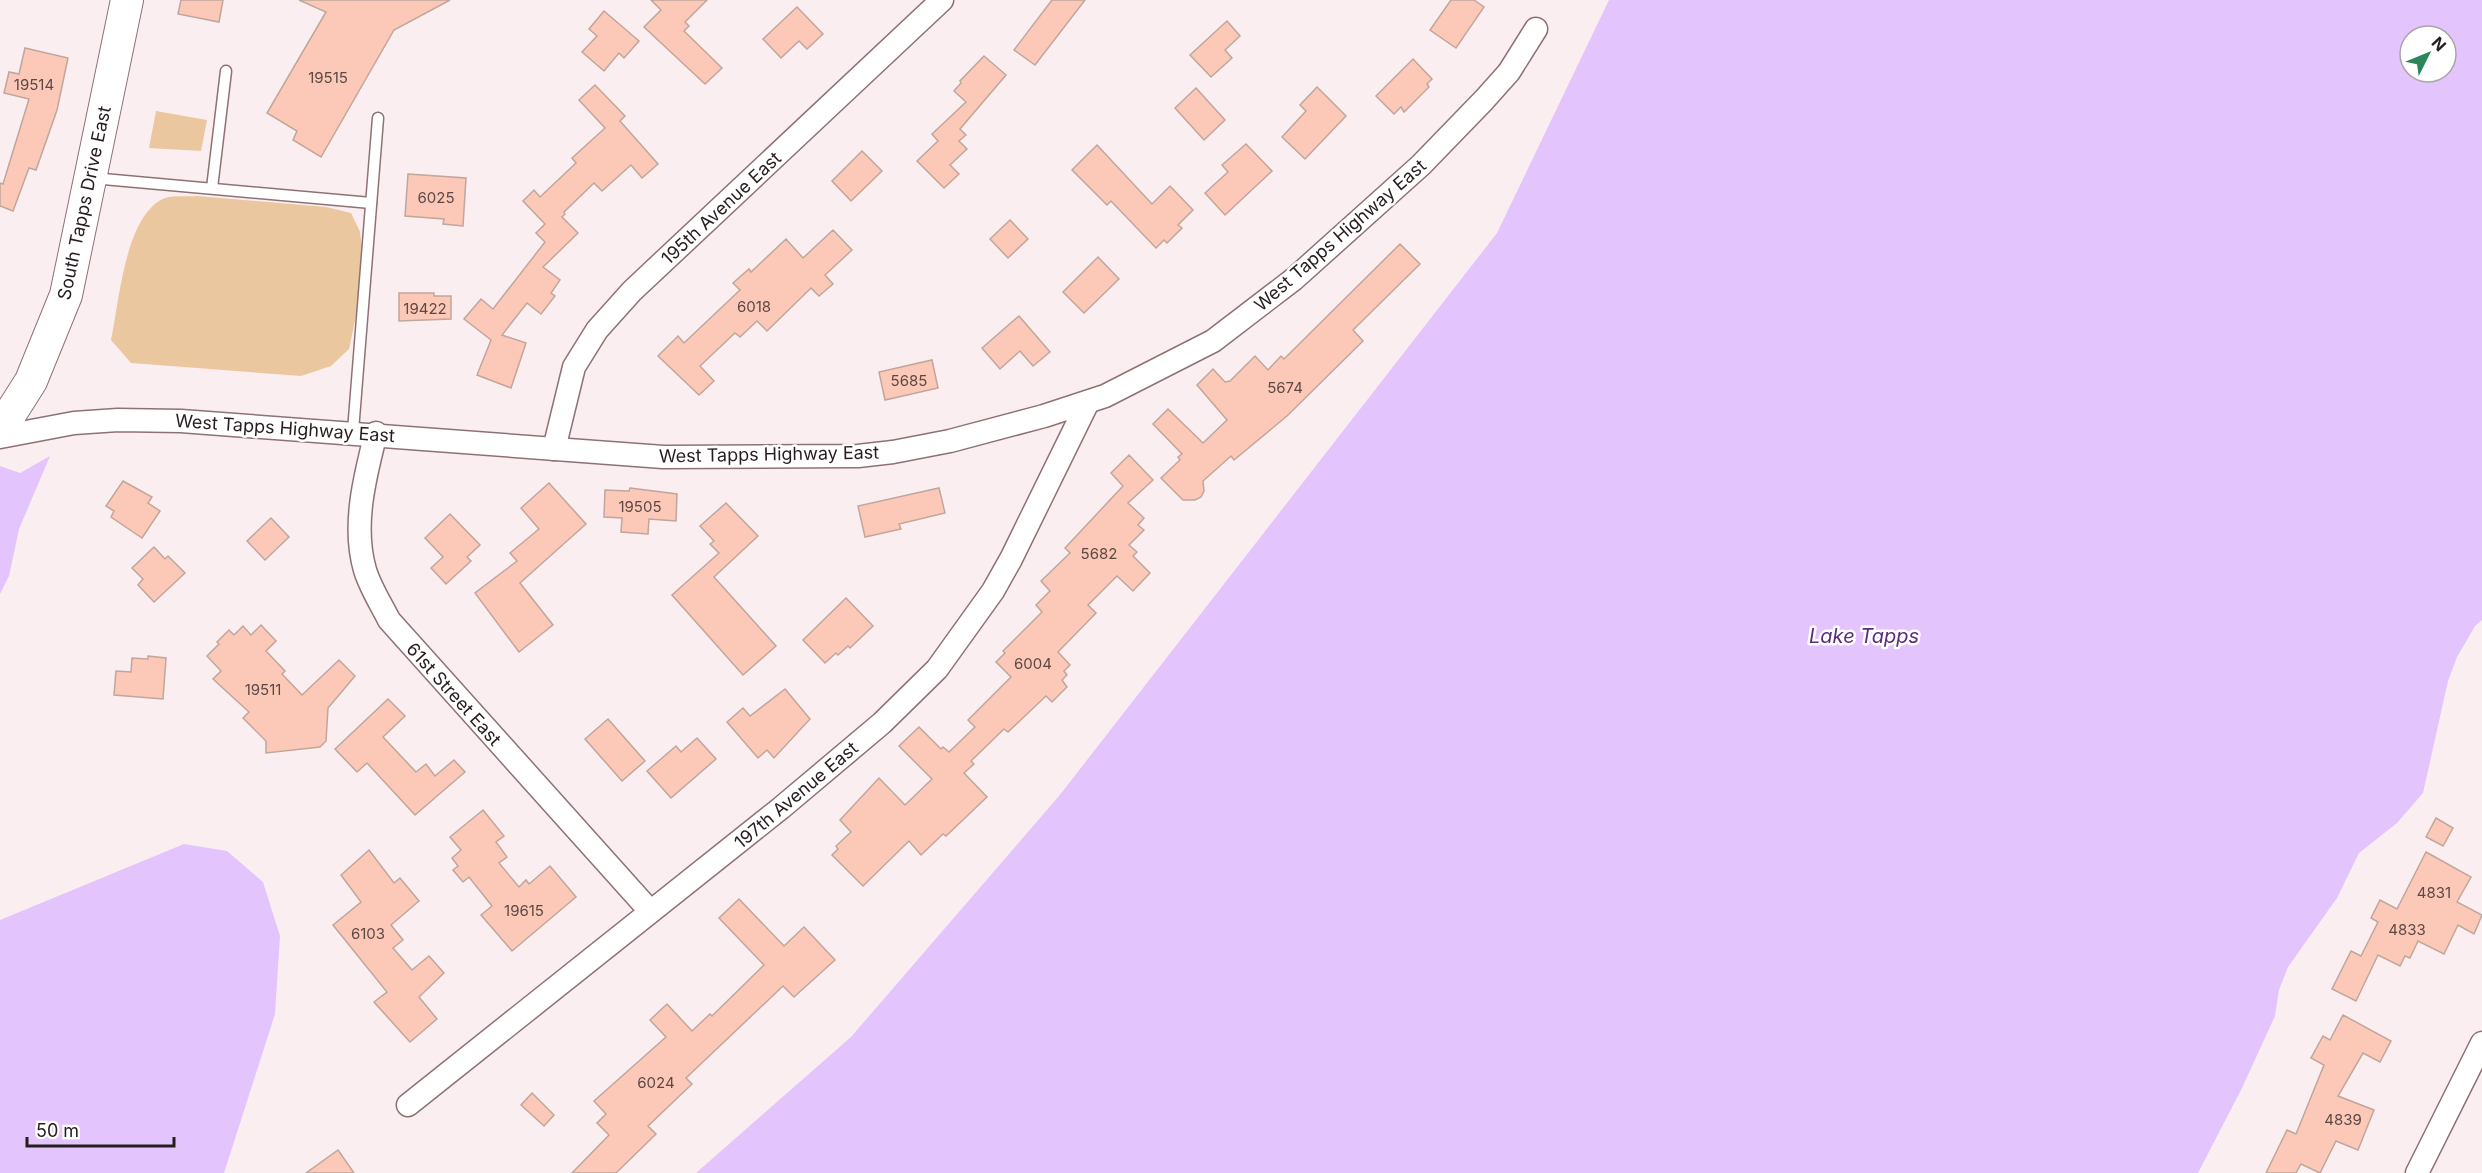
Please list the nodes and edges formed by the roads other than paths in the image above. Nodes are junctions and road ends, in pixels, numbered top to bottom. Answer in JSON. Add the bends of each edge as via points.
{"nodes":[{"id":1,"x":126,"y":0,"type":"edge"},
{"id":2,"x":942,"y":0,"type":"edge"},
{"id":3,"x":1536,"y":28,"type":"dead end"},
{"id":4,"x":226,"y":71,"type":"dead end"},
{"id":5,"x":378,"y":118,"type":"dead end"},
{"id":6,"x":92,"y":178,"type":"junction"},
{"id":7,"x":212,"y":188,"type":"junction"},
{"id":8,"x":371,"y":202,"type":"junction"},
{"id":9,"x":1088,"y":402,"type":"junction"},
{"id":10,"x":0,"y":430,"type":"edge"},
{"id":11,"x":352,"y":431,"type":"junction"},
{"id":12,"x":376,"y":434,"type":"junction"},
{"id":13,"x":0,"y":437,"type":"edge"},
{"id":14,"x":554,"y":449,"type":"junction"},
{"id":15,"x":650,"y":911,"type":"junction"},
{"id":16,"x":2482,"y":1043,"type":"edge"},
{"id":17,"x":408,"y":1105,"type":"dead end"},
{"id":18,"x":2417,"y":1173,"type":"edge"}],
"edges":[{"from":1,"to":6,"type":"street","name":"South Tapps Drive East"},
{"from":2,"to":14,"type":"street","name":"195th Avenue East","via":[[632,291],[597,330],[573,367]]},
{"from":3,"to":9,"type":"street","name":"West Tapps Highway East","via":[[1509,72],[1484,100],[1420,165],[1294,279],[1213,341]]},
{"from":4,"to":7,"type":"lane"},
{"from":5,"to":8,"type":"lane"},
{"from":6,"to":7,"type":"lane"},
{"from":6,"to":10,"type":"street","name":"South Tapps Drive East","via":[[66,295],[31,381]]},
{"from":7,"to":8,"type":"lane"},
{"from":8,"to":11,"type":"lane"},
{"from":9,"to":14,"type":"street","name":"West Tapps Highway East","via":[[950,441],[858,456],[663,457]]},
{"from":9,"to":15,"type":"street","name":"197th Avenue East","via":[[997,583],[937,669],[882,723],[791,801]]},
{"from":11,"to":12,"type":"street","name":"West Tapps Highway East"},
{"from":11,"to":13,"type":"street","name":"West Tapps Highway East","via":[[118,420],[74,423]]},
{"from":12,"to":14,"type":"street","name":"West Tapps Highway East"},
{"from":12,"to":15,"type":"street","name":"61st Street East","via":[[365,477],[360,547],[365,571],[389,620]]},
{"from":15,"to":17,"type":"street","name":"197th Avenue East"},
{"from":16,"to":18,"type":"street"}]}
